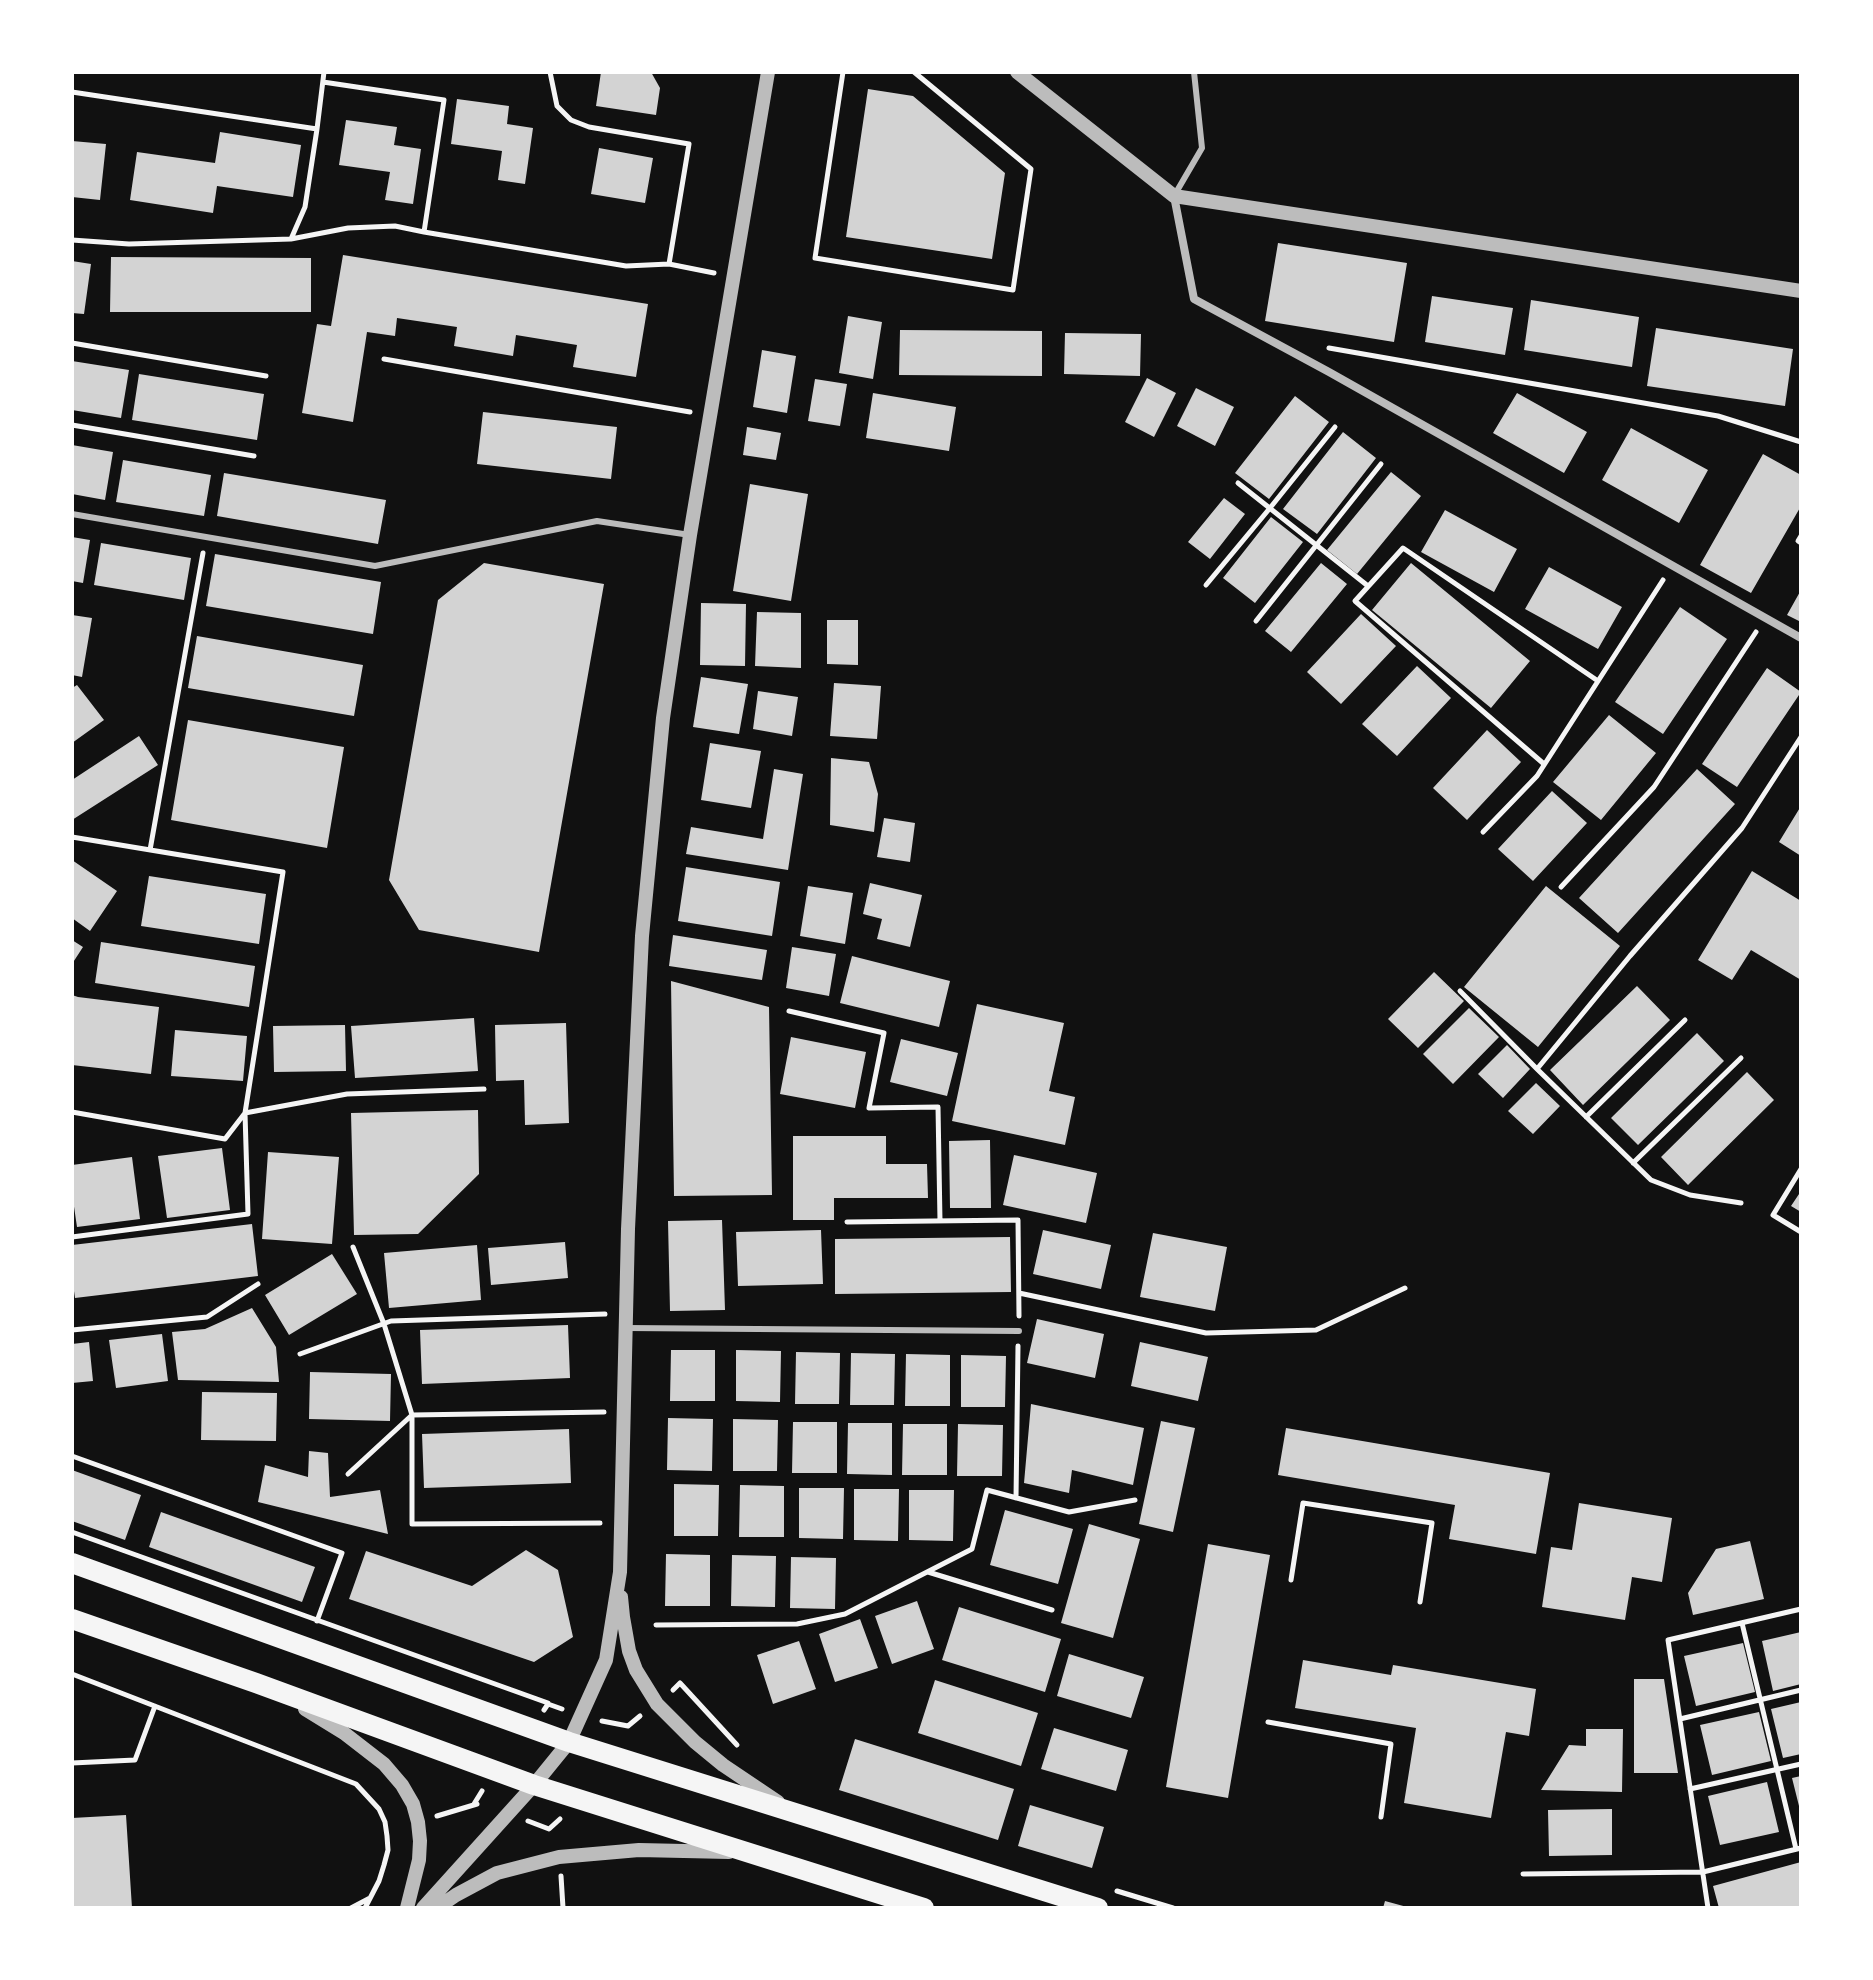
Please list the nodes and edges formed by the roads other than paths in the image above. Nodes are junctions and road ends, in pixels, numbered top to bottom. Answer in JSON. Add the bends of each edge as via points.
{"nodes":[{"id":1,"x":768,"y":72,"type":"edge"},
{"id":2,"x":1017,"y":72,"type":"edge"},
{"id":3,"x":1194,"y":72,"type":"edge"},
{"id":4,"x":1174,"y":196,"type":"junction"},
{"id":5,"x":1801,"y":291,"type":"edge"},
{"id":6,"x":72,"y":514,"type":"edge"},
{"id":7,"x":690,"y":535,"type":"junction"},
{"id":8,"x":1801,"y":638,"type":"edge"},
{"id":9,"x":626,"y":1321,"type":"junction"},
{"id":10,"x":1019,"y":1331,"type":"road end"},
{"id":11,"x":72,"y":1563,"type":"edge"},
{"id":12,"x":620,"y":1572,"type":"junction"},
{"id":13,"x":72,"y":1619,"type":"edge"},
{"id":14,"x":256,"y":1683,"type":"junction"},
{"id":15,"x":569,"y":1742,"type":"junction"},
{"id":16,"x":534,"y":1785,"type":"junction"},
{"id":17,"x":791,"y":1811,"type":"junction"},
{"id":18,"x":751,"y":1853,"type":"junction"},
{"id":19,"x":407,"y":1908,"type":"edge"},
{"id":20,"x":423,"y":1908,"type":"edge"},
{"id":21,"x":437,"y":1908,"type":"edge"},
{"id":22,"x":924,"y":1908,"type":"edge"},
{"id":23,"x":1098,"y":1908,"type":"edge"}],
"edges":[{"from":1,"to":7,"type":"street"},
{"from":2,"to":4,"type":"street"},
{"from":3,"to":4,"type":"lane","via":[[1202,148]]},
{"from":4,"to":5,"type":"street"},
{"from":4,"to":8,"type":"street","via":[[1194,299]]},
{"from":6,"to":7,"type":"lane","via":[[375,566],[597,521]]},
{"from":7,"to":9,"type":"street","via":[[663,718],[642,936]]},
{"from":9,"to":10,"type":"lane"},
{"from":9,"to":12,"type":"street"},
{"from":11,"to":15,"type":"main road"},
{"from":12,"to":15,"type":"street","via":[[606,1660]]},
{"from":12,"to":17,"type":"street","via":[[629,1651],[648,1693],[723,1765]]},
{"from":13,"to":14,"type":"main road"},
{"from":14,"to":16,"type":"main road"},
{"from":14,"to":19,"type":"street","via":[[344,1733],[402,1785],[413,1804],[420,1841]]},
{"from":15,"to":16,"type":"street"},
{"from":15,"to":17,"type":"main road"},
{"from":16,"to":18,"type":"main road"},
{"from":16,"to":20,"type":"street"},
{"from":17,"to":23,"type":"main road"},
{"from":18,"to":21,"type":"street","via":[[639,1850],[559,1857],[497,1873]]},
{"from":18,"to":22,"type":"main road"}]}
